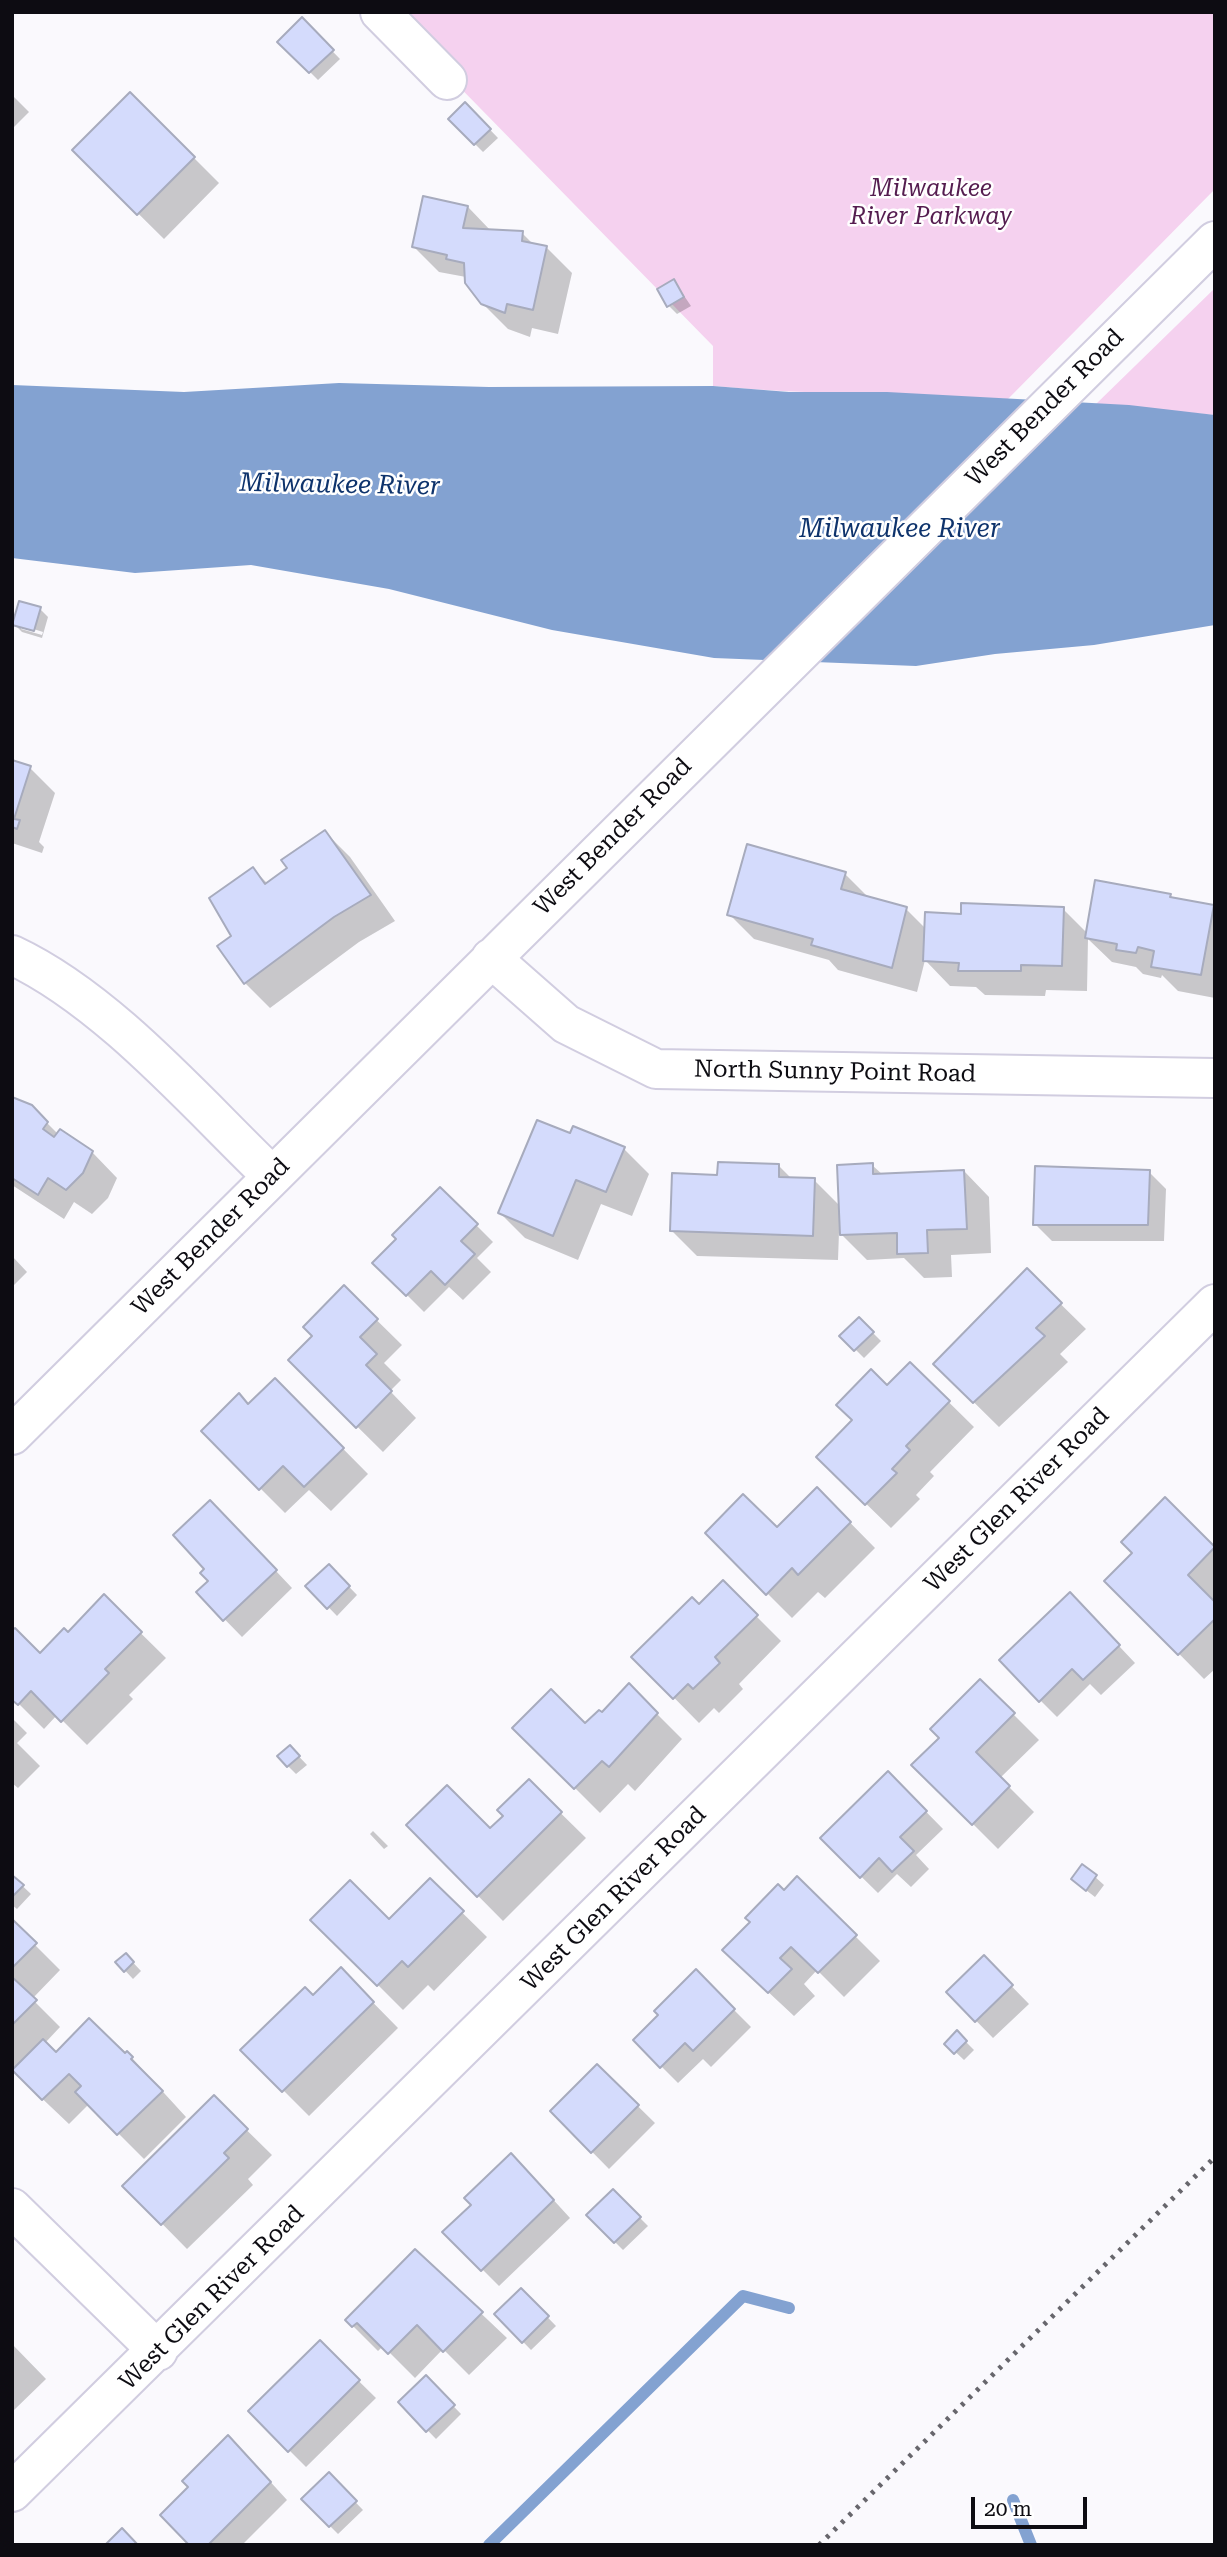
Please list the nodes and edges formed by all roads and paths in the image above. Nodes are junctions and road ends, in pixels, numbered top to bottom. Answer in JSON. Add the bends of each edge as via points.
{"nodes":[{"id":1,"x":380,"y":12,"type":"edge"},
{"id":2,"x":447,"y":80,"type":"dead end"},
{"id":3,"x":1215,"y":241,"type":"edge"},
{"id":4,"x":12,"y":955,"type":"edge"},
{"id":5,"x":491,"y":958,"type":"junction"},
{"id":6,"x":1215,"y":1078,"type":"edge"},
{"id":7,"x":272,"y":1176,"type":"junction"},
{"id":8,"x":1215,"y":1304,"type":"edge"},
{"id":9,"x":12,"y":1435,"type":"edge"},
{"id":10,"x":12,"y":2207,"type":"edge"},
{"id":11,"x":158,"y":2351,"type":"junction"},
{"id":12,"x":12,"y":2492,"type":"edge"}],
"edges":[{"from":1,"to":2,"type":"street"},
{"from":3,"to":5,"type":"street","name":"West Bender Road"},
{"from":4,"to":7,"type":"street","via":[[73,993],[134,1042]]},
{"from":5,"to":6,"type":"street","name":"North Sunny Point Road","via":[[566,1024],[656,1069]]},
{"from":5,"to":7,"type":"street","name":"West Bender Road"},
{"from":7,"to":9,"type":"street","name":"West Bender Road"},
{"from":8,"to":11,"type":"street","name":"West Glen River Road"},
{"from":10,"to":11,"type":"street"},
{"from":11,"to":12,"type":"street","name":"West Glen River Road"}]}
